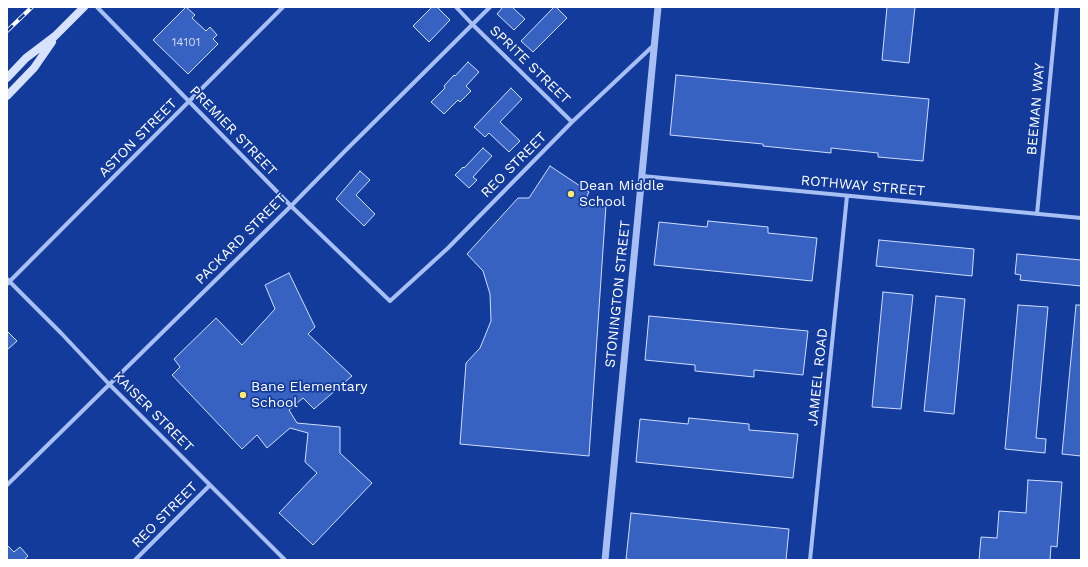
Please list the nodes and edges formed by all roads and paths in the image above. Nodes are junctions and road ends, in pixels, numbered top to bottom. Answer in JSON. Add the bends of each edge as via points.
{"nodes":[{"id":1,"x":84,"y":7,"type":"edge"},
{"id":2,"x":97,"y":7,"type":"edge"},
{"id":3,"x":283,"y":7,"type":"edge"},
{"id":4,"x":456,"y":7,"type":"edge"},
{"id":5,"x":490,"y":7,"type":"edge"},
{"id":6,"x":658,"y":7,"type":"edge"},
{"id":7,"x":1056,"y":7,"type":"edge"},
{"id":8,"x":472,"y":24,"type":"junction"},
{"id":9,"x":55,"y":36,"type":"junction"},
{"id":10,"x":654,"y":45,"type":"junction"},
{"id":11,"x":7,"y":78,"type":"edge"},
{"id":12,"x":7,"y":96,"type":"edge"},
{"id":13,"x":189,"y":102,"type":"junction"},
{"id":14,"x":572,"y":122,"type":"junction"},
{"id":15,"x":642,"y":176,"type":"junction"},
{"id":16,"x":847,"y":196,"type":"junction"},
{"id":17,"x":291,"y":206,"type":"junction"},
{"id":18,"x":1037,"y":214,"type":"junction"},
{"id":19,"x":1081,"y":218,"type":"edge"},
{"id":20,"x":8,"y":281,"type":"edge"},
{"id":21,"x":390,"y":301,"type":"joint"},
{"id":22,"x":109,"y":384,"type":"junction"},
{"id":23,"x":210,"y":485,"type":"junction"},
{"id":24,"x":7,"y":486,"type":"edge"},
{"id":25,"x":135,"y":560,"type":"edge"},
{"id":26,"x":285,"y":560,"type":"edge"},
{"id":27,"x":604,"y":560,"type":"edge"},
{"id":28,"x":810,"y":560,"type":"edge"}],
"edges":[{"from":1,"to":9,"type":"main road"},
{"from":2,"to":13,"type":"street","name":"PREMIER STREET"},
{"from":3,"to":13,"type":"street","name":"ASTON STREET"},
{"from":4,"to":8,"type":"street","name":"SPRITE STREET"},
{"from":5,"to":8,"type":"street","name":"PACKARD STREET"},
{"from":6,"to":10,"type":"street","name":"STONINGTON STREET"},
{"from":7,"to":18,"type":"street","name":"BEEMAN WAY"},
{"from":8,"to":14,"type":"street","name":"SPRITE STREET"},
{"from":8,"to":17,"type":"street","name":"PACKARD STREET"},
{"from":9,"to":11,"type":"main road","via":[[26,58]]},
{"from":9,"to":12,"type":"main road","via":[[34,68]]},
{"from":10,"to":14,"type":"street","name":"REO STREET"},
{"from":10,"to":15,"type":"street","name":"STONINGTON STREET"},
{"from":13,"to":17,"type":"street","name":"PREMIER STREET"},
{"from":13,"to":20,"type":"street","name":"ASTON STREET"},
{"from":14,"to":21,"type":"street","name":"REO STREET","via":[[452,244]]},
{"from":15,"to":16,"type":"street","name":"ROTHWAY STREET"},
{"from":15,"to":27,"type":"street","name":"STONINGTON STREET"},
{"from":16,"to":18,"type":"street","name":"ROTHWAY STREET"},
{"from":16,"to":28,"type":"street","name":"JAMEEL ROAD"},
{"from":17,"to":21,"type":"street","name":"PREMIER STREET"},
{"from":17,"to":22,"type":"street","name":"PACKARD STREET"},
{"from":18,"to":19,"type":"street","name":"ROTHWAY STREET"},
{"from":20,"to":22,"type":"street","name":"KAISER STREET"},
{"from":22,"to":23,"type":"street","name":"KAISER STREET"},
{"from":22,"to":24,"type":"street","name":"PACKARD STREET"},
{"from":23,"to":25,"type":"street","name":"REO STREET"},
{"from":23,"to":26,"type":"street","name":"KAISER STREET"}]}
